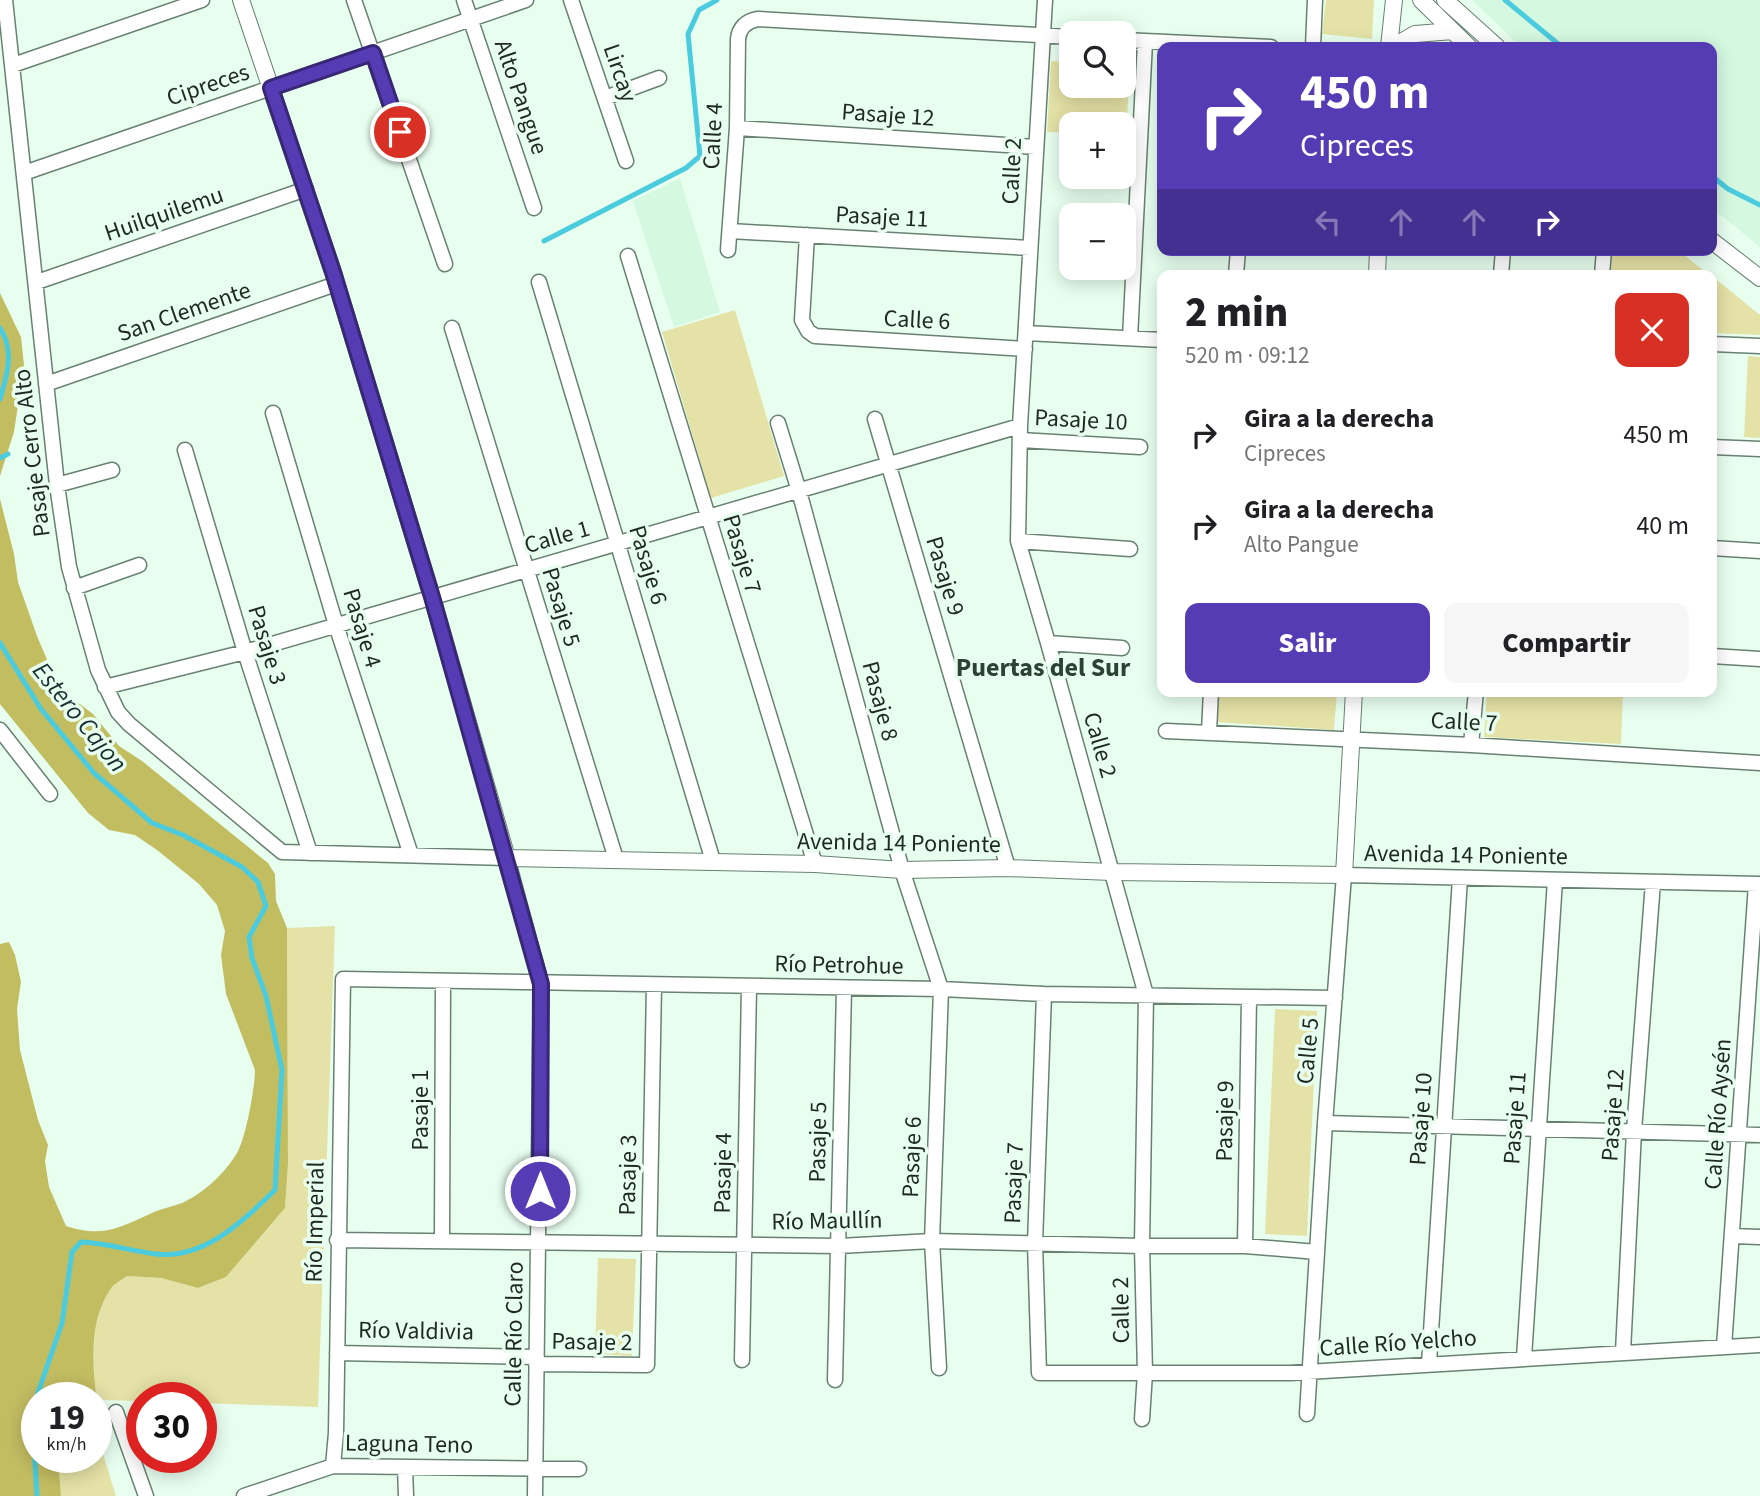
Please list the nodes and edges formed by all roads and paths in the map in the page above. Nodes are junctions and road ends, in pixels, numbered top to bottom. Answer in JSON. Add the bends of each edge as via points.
{"nodes":[{"id":1,"x":5,"y":0,"type":"edge"},
{"id":2,"x":202,"y":0,"type":"edge"},
{"id":3,"x":241,"y":0,"type":"edge"},
{"id":4,"x":354,"y":0,"type":"edge"},
{"id":5,"x":464,"y":0,"type":"edge"},
{"id":6,"x":526,"y":0,"type":"edge"},
{"id":7,"x":571,"y":0,"type":"edge"},
{"id":8,"x":1045,"y":0,"type":"edge"},
{"id":9,"x":1315,"y":0,"type":"edge"},
{"id":10,"x":1394,"y":0,"type":"edge"},
{"id":11,"x":1421,"y":0,"type":"edge"},
{"id":12,"x":1446,"y":0,"type":"edge"},
{"id":13,"x":471,"y":19,"type":"junction"},
{"id":14,"x":1453,"y":31,"type":"junction"},
{"id":15,"x":1043,"y":35,"type":"junction"},
{"id":16,"x":1059,"y":36,"type":"edge"},
{"id":17,"x":1136,"y":41,"type":"edge"},
{"id":18,"x":1145,"y":41,"type":"junction"},
{"id":19,"x":1166,"y":42,"type":"edge"},
{"id":20,"x":1313,"y":42,"type":"edge"},
{"id":21,"x":1391,"y":42,"type":"edge"},
{"id":22,"x":1400,"y":42,"type":"edge"},
{"id":23,"x":1464,"y":42,"type":"edge"},
{"id":24,"x":1492,"y":42,"type":"edge"},
{"id":25,"x":373,"y":53,"type":"junction"},
{"id":26,"x":13,"y":65,"type":"junction"},
{"id":27,"x":659,"y":78,"type":"dead end"},
{"id":28,"x":271,"y":88,"type":"junction"},
{"id":29,"x":605,"y":98,"type":"junction"},
{"id":30,"x":737,"y":128,"type":"junction"},
{"id":31,"x":1036,"y":147,"type":"junction"},
{"id":32,"x":626,"y":161,"type":"dead end"},
{"id":33,"x":24,"y":173,"type":"junction"},
{"id":34,"x":306,"y":189,"type":"junction"},
{"id":35,"x":534,"y":208,"type":"dead end"},
{"id":36,"x":730,"y":231,"type":"junction"},
{"id":37,"x":807,"y":235,"type":"junction"},
{"id":38,"x":1717,"y":245,"type":"edge"},
{"id":39,"x":1030,"y":248,"type":"junction"},
{"id":40,"x":728,"y":250,"type":"dead end"},
{"id":41,"x":628,"y":256,"type":"dead end"},
{"id":42,"x":445,"y":264,"type":"dead end"},
{"id":43,"x":1760,"y":278,"type":"edge"},
{"id":44,"x":37,"y":282,"type":"junction"},
{"id":45,"x":539,"y":282,"type":"dead end"},
{"id":46,"x":336,"y":284,"type":"junction"},
{"id":47,"x":452,"y":328,"type":"dead end"},
{"id":48,"x":1026,"y":332,"type":"junction"},
{"id":49,"x":1130,"y":338,"type":"junction"},
{"id":50,"x":1157,"y":340,"type":"edge"},
{"id":51,"x":1717,"y":344,"type":"edge"},
{"id":52,"x":1760,"y":346,"type":"edge"},
{"id":53,"x":1025,"y":349,"type":"junction"},
{"id":54,"x":46,"y":384,"type":"junction"},
{"id":55,"x":273,"y":413,"type":"dead end"},
{"id":56,"x":875,"y":419,"type":"dead end"},
{"id":57,"x":778,"y":424,"type":"dead end"},
{"id":58,"x":1020,"y":433,"type":"junction"},
{"id":59,"x":1140,"y":447,"type":"dead end"},
{"id":60,"x":1717,"y":447,"type":"edge"},
{"id":61,"x":1760,"y":449,"type":"edge"},
{"id":62,"x":185,"y":450,"type":"dead end"},
{"id":63,"x":888,"y":465,"type":"junction"},
{"id":64,"x":112,"y":470,"type":"dead end"},
{"id":65,"x":57,"y":485,"type":"junction"},
{"id":66,"x":799,"y":491,"type":"junction"},
{"id":67,"x":707,"y":517,"type":"junction"},
{"id":68,"x":1018,"y":541,"type":"junction"},
{"id":69,"x":617,"y":544,"type":"junction"},
{"id":70,"x":1717,"y":548,"type":"edge"},
{"id":71,"x":1130,"y":549,"type":"dead end"},
{"id":72,"x":1760,"y":551,"type":"edge"},
{"id":73,"x":139,"y":565,"type":"dead end"},
{"id":74,"x":525,"y":570,"type":"junction"},
{"id":75,"x":74,"y":588,"type":"junction"},
{"id":76,"x":432,"y":597,"type":"junction"},
{"id":77,"x":336,"y":625,"type":"junction"},
{"id":78,"x":1048,"y":643,"type":"junction"},
{"id":79,"x":1122,"y":648,"type":"dead end"},
{"id":80,"x":245,"y":652,"type":"junction"},
{"id":81,"x":1717,"y":656,"type":"edge"},
{"id":82,"x":1760,"y":659,"type":"edge"},
{"id":83,"x":105,"y":687,"type":"junction"},
{"id":84,"x":1212,"y":697,"type":"edge"},
{"id":85,"x":1354,"y":697,"type":"edge"},
{"id":86,"x":1475,"y":697,"type":"edge"},
{"id":87,"x":0,"y":730,"type":"edge"},
{"id":88,"x":1166,"y":731,"type":"dead end"},
{"id":89,"x":1209,"y":732,"type":"junction"},
{"id":90,"x":1351,"y":740,"type":"junction"},
{"id":91,"x":1471,"y":745,"type":"junction"},
{"id":92,"x":1760,"y":763,"type":"edge"},
{"id":93,"x":50,"y":794,"type":"dead end"},
{"id":94,"x":310,"y":853,"type":"junction"},
{"id":95,"x":411,"y":855,"type":"junction"},
{"id":96,"x":507,"y":858,"type":"junction"},
{"id":97,"x":616,"y":859,"type":"junction"},
{"id":98,"x":713,"y":861,"type":"junction"},
{"id":99,"x":815,"y":864,"type":"junction"},
{"id":100,"x":1008,"y":868,"type":"junction"},
{"id":101,"x":902,"y":870,"type":"junction"},
{"id":102,"x":1112,"y":872,"type":"junction"},
{"id":103,"x":1344,"y":875,"type":"junction"},
{"id":104,"x":1460,"y":878,"type":"junction"},
{"id":105,"x":1555,"y":880,"type":"junction"},
{"id":106,"x":1653,"y":882,"type":"junction"},
{"id":107,"x":1758,"y":884,"type":"edge"},
{"id":108,"x":343,"y":979,"type":"joint"},
{"id":109,"x":443,"y":981,"type":"junction"},
{"id":110,"x":541,"y":984,"type":"junction"},
{"id":111,"x":654,"y":985,"type":"junction"},
{"id":112,"x":749,"y":987,"type":"junction"},
{"id":113,"x":844,"y":989,"type":"junction"},
{"id":114,"x":941,"y":989,"type":"junction"},
{"id":115,"x":1044,"y":994,"type":"junction"},
{"id":116,"x":1146,"y":995,"type":"junction"},
{"id":117,"x":1250,"y":998,"type":"junction"},
{"id":118,"x":1335,"y":998,"type":"junction"},
{"id":119,"x":1754,"y":1012,"type":"edge"},
{"id":120,"x":1325,"y":1123,"type":"junction"},
{"id":121,"x":1443,"y":1126,"type":"junction"},
{"id":122,"x":1537,"y":1129,"type":"junction"},
{"id":123,"x":1634,"y":1131,"type":"junction"},
{"id":124,"x":1740,"y":1134,"type":"junction"},
{"id":125,"x":1760,"y":1135,"type":"edge"},
{"id":126,"x":1732,"y":1236,"type":"junction"},
{"id":127,"x":1760,"y":1237,"type":"edge"},
{"id":128,"x":337,"y":1240,"type":"junction"},
{"id":129,"x":442,"y":1240,"type":"junction"},
{"id":130,"x":932,"y":1241,"type":"junction"},
{"id":131,"x":539,"y":1242,"type":"junction"},
{"id":132,"x":1035,"y":1243,"type":"junction"},
{"id":133,"x":649,"y":1244,"type":"junction"},
{"id":134,"x":744,"y":1245,"type":"junction"},
{"id":135,"x":839,"y":1246,"type":"junction"},
{"id":136,"x":1142,"y":1246,"type":"junction"},
{"id":137,"x":1245,"y":1246,"type":"junction"},
{"id":138,"x":1317,"y":1252,"type":"junction"},
{"id":139,"x":1760,"y":1345,"type":"edge"},
{"id":140,"x":1724,"y":1347,"type":"junction"},
{"id":141,"x":1623,"y":1352,"type":"junction"},
{"id":142,"x":337,"y":1353,"type":"junction"},
{"id":143,"x":1524,"y":1358,"type":"junction"},
{"id":144,"x":536,"y":1360,"type":"junction"},
{"id":145,"x":742,"y":1360,"type":"dead end"},
{"id":146,"x":1429,"y":1363,"type":"junction"},
{"id":147,"x":647,"y":1365,"type":"joint"},
{"id":148,"x":939,"y":1368,"type":"dead end"},
{"id":149,"x":1309,"y":1372,"type":"junction"},
{"id":150,"x":1039,"y":1373,"type":"joint"},
{"id":151,"x":1145,"y":1373,"type":"junction"},
{"id":152,"x":835,"y":1380,"type":"dead end"},
{"id":153,"x":116,"y":1412,"type":"dead end"},
{"id":154,"x":1307,"y":1414,"type":"dead end"},
{"id":155,"x":1142,"y":1419,"type":"dead end"},
{"id":156,"x":333,"y":1466,"type":"junction"},
{"id":157,"x":405,"y":1467,"type":"junction"},
{"id":158,"x":534,"y":1469,"type":"junction"},
{"id":159,"x":579,"y":1469,"type":"dead end"},
{"id":160,"x":280,"y":1490,"type":"edge"},
{"id":161,"x":146,"y":1496,"type":"edge"},
{"id":162,"x":244,"y":1496,"type":"edge"},
{"id":163,"x":406,"y":1496,"type":"edge"},
{"id":164,"x":535,"y":1496,"type":"edge"}],
"edges":[{"from":1,"to":26,"type":"street","name":"Pasaje Cerro Alto"},
{"from":2,"to":26,"type":"street"},
{"from":3,"to":28,"type":"street","name":"Calle Río Claro"},
{"from":4,"to":25,"type":"street"},
{"from":5,"to":13,"type":"street","name":"Alto Pangue"},
{"from":6,"to":13,"type":"street","name":"Cipreces"},
{"from":7,"to":29,"type":"street","name":"Lircay"},
{"from":8,"to":15,"type":"street","name":"Calle 2"},
{"from":9,"to":20,"type":"street"},
{"from":10,"to":21,"type":"street"},
{"from":11,"to":14,"type":"street"},
{"from":12,"to":24,"type":"street"},
{"from":13,"to":25,"type":"street","name":"Cipreces"},
{"from":13,"to":35,"type":"street","name":"Alto Pangue"},
{"from":14,"to":22,"type":"street","via":[[1415,34]]},
{"from":14,"to":23,"type":"street"},
{"from":15,"to":16,"type":"street"},
{"from":15,"to":30,"type":"street","name":"Calle 4","via":[[758,19],[743,26],[738,39]]},
{"from":15,"to":31,"type":"street","name":"Calle 2"},
{"from":17,"to":18,"type":"street"},
{"from":18,"to":19,"type":"street"},
{"from":18,"to":49,"type":"street"},
{"from":25,"to":28,"type":"street","name":"Cipreces"},
{"from":25,"to":42,"type":"street"},
{"from":26,"to":33,"type":"street","name":"Pasaje Cerro Alto"},
{"from":27,"to":29,"type":"street"},
{"from":28,"to":33,"type":"street","name":"Cipreces"},
{"from":28,"to":34,"type":"street","name":"Calle Río Claro"},
{"from":29,"to":32,"type":"street","name":"Lircay"},
{"from":30,"to":31,"type":"street","name":"Pasaje 12"},
{"from":30,"to":36,"type":"street","name":"Calle 4"},
{"from":31,"to":39,"type":"street","name":"Calle 2"},
{"from":33,"to":44,"type":"street","name":"Pasaje Cerro Alto"},
{"from":34,"to":44,"type":"street","name":"Huilquilemu"},
{"from":34,"to":46,"type":"street","name":"Calle Río Claro"},
{"from":36,"to":37,"type":"street","name":"Pasaje 11"},
{"from":36,"to":40,"type":"street","name":"Calle 4"},
{"from":37,"to":39,"type":"street","name":"Pasaje 11"},
{"from":37,"to":53,"type":"street","name":"Calle 6","via":[[803,320],[808,331],[819,337]]},
{"from":38,"to":43,"type":"street"},
{"from":39,"to":48,"type":"street","name":"Calle 2"},
{"from":41,"to":67,"type":"street","name":"Pasaje 7"},
{"from":44,"to":54,"type":"street","name":"Pasaje Cerro Alto"},
{"from":45,"to":69,"type":"street","name":"Pasaje 6"},
{"from":46,"to":54,"type":"street","name":"San Clemente"},
{"from":46,"to":76,"type":"street","name":"Calle Río Claro"},
{"from":47,"to":74,"type":"street","name":"Pasaje 5"},
{"from":48,"to":49,"type":"street"},
{"from":48,"to":53,"type":"street","name":"Calle 2"},
{"from":49,"to":50,"type":"street"},
{"from":51,"to":52,"type":"street"},
{"from":53,"to":58,"type":"street","name":"Calle 2"},
{"from":54,"to":65,"type":"street","name":"Pasaje Cerro Alto"},
{"from":55,"to":77,"type":"street","name":"Pasaje 4"},
{"from":56,"to":63,"type":"street","name":"Pasaje 9"},
{"from":57,"to":66,"type":"street","name":"Pasaje 8"},
{"from":58,"to":59,"type":"street","name":"Pasaje 10"},
{"from":58,"to":63,"type":"street","name":"Calle 1"},
{"from":58,"to":68,"type":"street","name":"Calle 2"},
{"from":60,"to":61,"type":"street"},
{"from":62,"to":80,"type":"street","name":"Pasaje 3"},
{"from":63,"to":66,"type":"street","name":"Calle 1"},
{"from":63,"to":100,"type":"street","name":"Pasaje 9"},
{"from":64,"to":65,"type":"street"},
{"from":65,"to":75,"type":"street","name":"Pasaje Cerro Alto"},
{"from":66,"to":67,"type":"street","name":"Calle 1"},
{"from":66,"to":101,"type":"street","name":"Pasaje 8"},
{"from":67,"to":69,"type":"street","name":"Calle 1"},
{"from":67,"to":99,"type":"street","name":"Pasaje 7"},
{"from":68,"to":71,"type":"street"},
{"from":68,"to":78,"type":"street","name":"Calle 2"},
{"from":69,"to":74,"type":"street","name":"Calle 1"},
{"from":69,"to":98,"type":"street","name":"Pasaje 6"},
{"from":70,"to":72,"type":"street"},
{"from":73,"to":75,"type":"street"},
{"from":74,"to":76,"type":"street","name":"Calle 1"},
{"from":74,"to":97,"type":"street","name":"Pasaje 5"},
{"from":75,"to":83,"type":"street","name":"Pasaje Cerro Alto"},
{"from":76,"to":77,"type":"street","name":"Calle 1"},
{"from":76,"to":96,"type":"street","name":"Calle Río Claro"},
{"from":77,"to":80,"type":"street","name":"Calle 1"},
{"from":77,"to":95,"type":"street","name":"Pasaje 4"},
{"from":78,"to":79,"type":"street"},
{"from":78,"to":102,"type":"street","name":"Calle 2"},
{"from":80,"to":83,"type":"street","name":"Calle 1"},
{"from":80,"to":94,"type":"street","name":"Pasaje 3"},
{"from":81,"to":82,"type":"street"},
{"from":83,"to":94,"type":"street","name":"Avenida 14 Poniente","via":[[130,724],[282,852]]},
{"from":84,"to":89,"type":"street"},
{"from":85,"to":90,"type":"street","name":"Calle 5"},
{"from":86,"to":91,"type":"street"},
{"from":87,"to":93,"type":"street"},
{"from":88,"to":89,"type":"street","name":"Calle 7"},
{"from":89,"to":90,"type":"street","name":"Calle 7"},
{"from":90,"to":91,"type":"street","name":"Calle 7"},
{"from":90,"to":103,"type":"street","name":"Calle 5"},
{"from":91,"to":92,"type":"street","name":"Calle 7"},
{"from":94,"to":95,"type":"street","name":"Avenida 14 Poniente"},
{"from":95,"to":96,"type":"street","name":"Avenida 14 Poniente"},
{"from":96,"to":97,"type":"street","name":"Avenida 14 Poniente"},
{"from":96,"to":110,"type":"street","name":"Calle Río Claro"},
{"from":97,"to":98,"type":"street","name":"Avenida 14 Poniente"},
{"from":98,"to":99,"type":"street","name":"Avenida 14 Poniente"},
{"from":99,"to":101,"type":"street","name":"Avenida 14 Poniente"},
{"from":100,"to":101,"type":"street","name":"Avenida 14 Poniente"},
{"from":100,"to":102,"type":"street","name":"Avenida 14 Poniente"},
{"from":101,"to":114,"type":"street","name":"Pasaje 8"},
{"from":102,"to":103,"type":"street","name":"Avenida 14 Poniente"},
{"from":102,"to":116,"type":"street","name":"Calle 2"},
{"from":103,"to":104,"type":"street","name":"Avenida 14 Poniente"},
{"from":103,"to":118,"type":"street","name":"Calle 5"},
{"from":104,"to":105,"type":"street","name":"Avenida 14 Poniente"},
{"from":104,"to":121,"type":"street","name":"Pasaje 10"},
{"from":105,"to":106,"type":"street","name":"Avenida 14 Poniente"},
{"from":105,"to":122,"type":"street","name":"Pasaje 11"},
{"from":106,"to":107,"type":"street","name":"Avenida 14 Poniente"},
{"from":106,"to":123,"type":"street","name":"Pasaje 12"},
{"from":107,"to":119,"type":"street","name":"Calle Río Aysén"},
{"from":108,"to":109,"type":"street","name":"Río Petrohue"},
{"from":108,"to":128,"type":"street","name":"Río Imperial"},
{"from":109,"to":110,"type":"street","name":"Río Petrohue"},
{"from":109,"to":129,"type":"street","name":"Pasaje 1"},
{"from":110,"to":111,"type":"street","name":"Río Petrohue"},
{"from":110,"to":131,"type":"street","name":"Calle Río Claro"},
{"from":111,"to":112,"type":"street","name":"Río Petrohue"},
{"from":111,"to":133,"type":"street","name":"Pasaje 3"},
{"from":112,"to":113,"type":"street","name":"Río Petrohue"},
{"from":112,"to":134,"type":"street","name":"Pasaje 4"},
{"from":113,"to":114,"type":"street","name":"Río Petrohue"},
{"from":113,"to":135,"type":"street","name":"Pasaje 5"},
{"from":114,"to":115,"type":"street","name":"Río Petrohue"},
{"from":114,"to":130,"type":"street","name":"Pasaje 6"},
{"from":115,"to":116,"type":"street","name":"Río Petrohue"},
{"from":115,"to":132,"type":"street","name":"Pasaje 7"},
{"from":116,"to":117,"type":"street","name":"Río Petrohue"},
{"from":116,"to":136,"type":"street","name":"Calle 2"},
{"from":117,"to":118,"type":"street","name":"Río Petrohue"},
{"from":117,"to":137,"type":"street","name":"Pasaje 9"},
{"from":118,"to":120,"type":"street","name":"Calle 5"},
{"from":119,"to":124,"type":"street","name":"Calle Río Aysén"},
{"from":120,"to":121,"type":"street"},
{"from":120,"to":138,"type":"street","name":"Calle 5"},
{"from":121,"to":122,"type":"street"},
{"from":121,"to":146,"type":"street","name":"Pasaje 10"},
{"from":122,"to":123,"type":"street"},
{"from":122,"to":143,"type":"street","name":"Pasaje 11"},
{"from":123,"to":124,"type":"street"},
{"from":123,"to":141,"type":"street","name":"Pasaje 12"},
{"from":124,"to":125,"type":"street"},
{"from":124,"to":126,"type":"street","name":"Calle Río Aysén"},
{"from":126,"to":127,"type":"street"},
{"from":126,"to":140,"type":"street","name":"Calle Río Aysén"},
{"from":128,"to":129,"type":"street","name":"Río Maullín"},
{"from":128,"to":142,"type":"street","name":"Río Imperial"},
{"from":129,"to":131,"type":"street","name":"Río Maullín"},
{"from":130,"to":132,"type":"street","name":"Río Maullín"},
{"from":130,"to":135,"type":"street","name":"Río Maullín"},
{"from":130,"to":148,"type":"street","name":"Pasaje 6"},
{"from":131,"to":133,"type":"street","name":"Río Maullín"},
{"from":131,"to":144,"type":"street","name":"Calle Río Claro"},
{"from":132,"to":136,"type":"street","name":"Río Maullín"},
{"from":132,"to":150,"type":"street","name":"Pasaje 7"},
{"from":133,"to":134,"type":"street","name":"Río Maullín"},
{"from":133,"to":147,"type":"street","name":"Pasaje 3"},
{"from":134,"to":135,"type":"street","name":"Río Maullín"},
{"from":134,"to":145,"type":"street","name":"Pasaje 4"},
{"from":135,"to":152,"type":"street","name":"Pasaje 5"},
{"from":136,"to":137,"type":"street","name":"Río Maullín"},
{"from":136,"to":151,"type":"street","name":"Calle 2"},
{"from":137,"to":138,"type":"street","name":"Río Maullín"},
{"from":138,"to":149,"type":"street","name":"Calle 5"},
{"from":139,"to":140,"type":"street","name":"Calle Río Yelcho"},
{"from":140,"to":141,"type":"street","name":"Calle Río Yelcho"},
{"from":141,"to":143,"type":"street","name":"Calle Río Yelcho"},
{"from":142,"to":144,"type":"street","name":"Río Valdivia"},
{"from":142,"to":156,"type":"street","name":"Río Imperial"},
{"from":143,"to":146,"type":"street","name":"Calle Río Yelcho"},
{"from":144,"to":147,"type":"street","name":"Pasaje 2"},
{"from":144,"to":158,"type":"street","name":"Calle Río Claro"},
{"from":146,"to":149,"type":"street","name":"Calle Río Yelcho"},
{"from":149,"to":151,"type":"street","name":"Calle Río Yelcho"},
{"from":149,"to":154,"type":"street","name":"Calle 5"},
{"from":150,"to":151,"type":"street","name":"Calle Río Yelcho"},
{"from":151,"to":155,"type":"street","name":"Calle 2"},
{"from":153,"to":161,"type":"street"},
{"from":156,"to":157,"type":"street","name":"Laguna Teno"},
{"from":156,"to":160,"type":"street","name":"Laguna Teno"},
{"from":157,"to":158,"type":"street","name":"Laguna Teno"},
{"from":157,"to":163,"type":"street"},
{"from":158,"to":159,"type":"street","name":"Laguna Teno"},
{"from":158,"to":164,"type":"street","name":"Calle Río Claro"},
{"from":160,"to":162,"type":"street","name":"Laguna Teno"}]}
